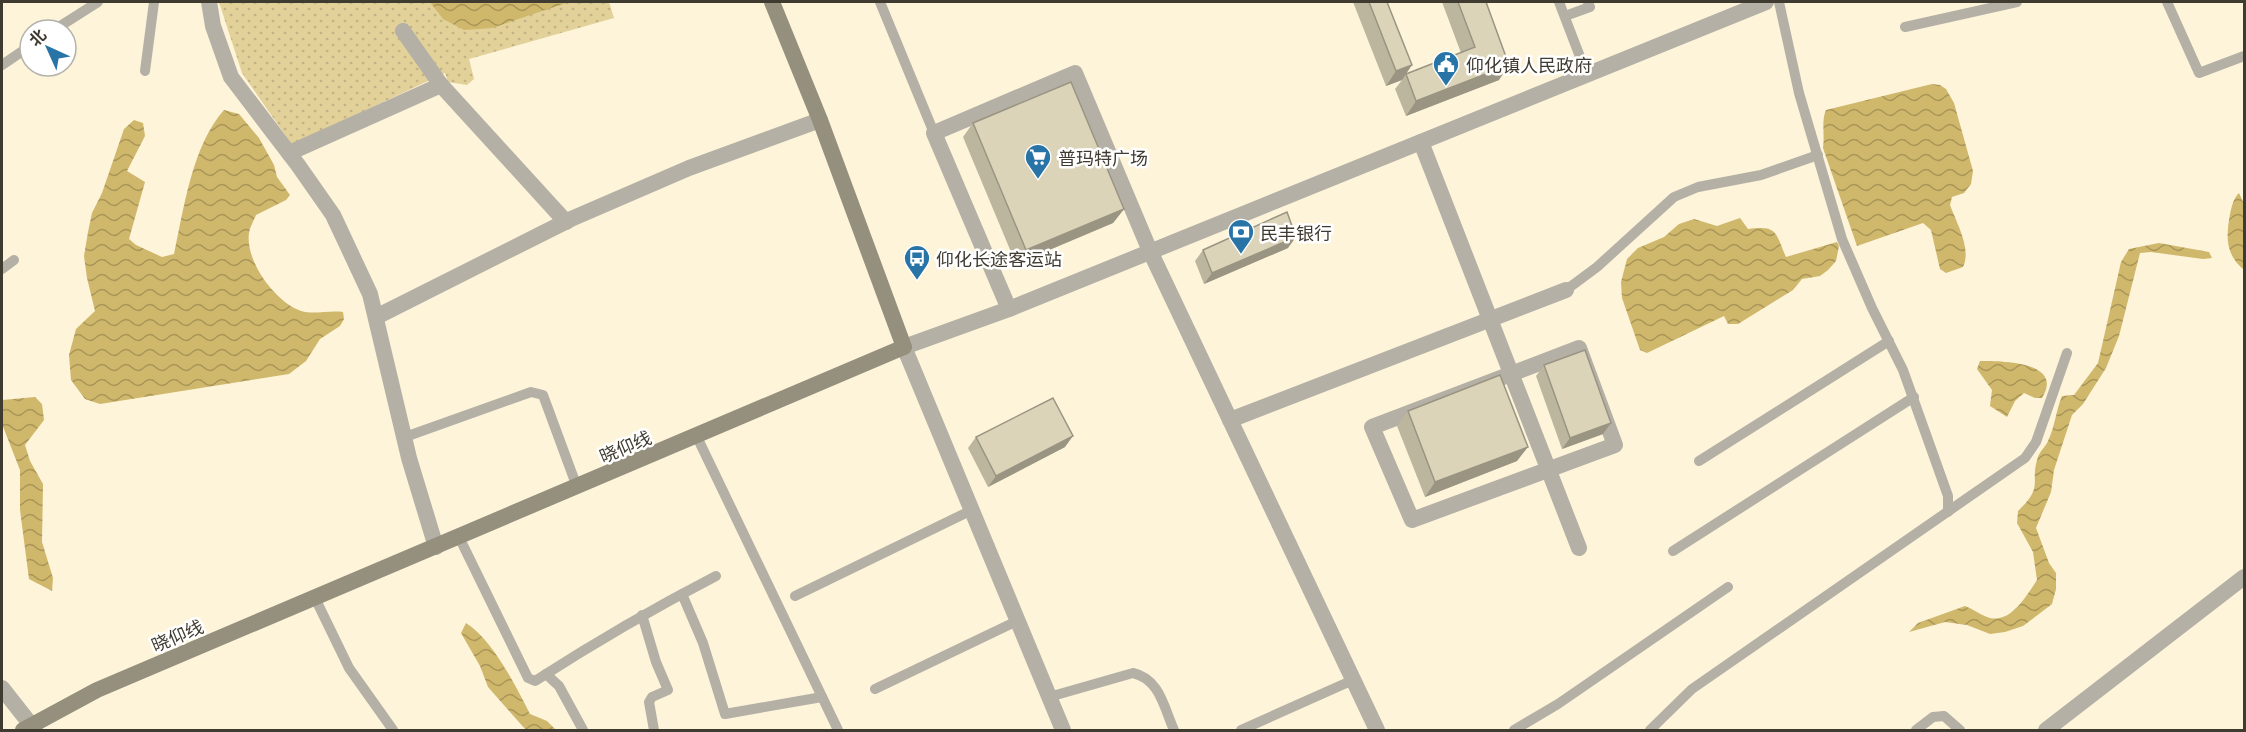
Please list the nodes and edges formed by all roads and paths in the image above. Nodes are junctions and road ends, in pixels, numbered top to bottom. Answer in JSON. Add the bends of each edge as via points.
{"nodes":[{"id":1,"x":98,"y":2,"type":"edge"},
{"id":2,"x":154,"y":2,"type":"edge"},
{"id":3,"x":209,"y":2,"type":"edge"},
{"id":4,"x":772,"y":2,"type":"edge"},
{"id":5,"x":880,"y":2,"type":"edge"},
{"id":6,"x":1559,"y":2,"type":"edge"},
{"id":7,"x":1587,"y":2,"type":"edge"},
{"id":8,"x":1766,"y":2,"type":"edge"},
{"id":9,"x":1779,"y":2,"type":"edge"},
{"id":10,"x":2017,"y":2,"type":"edge"},
{"id":11,"x":2168,"y":2,"type":"edge"},
{"id":12,"x":1564,"y":16,"type":"junction"},
{"id":13,"x":73,"y":18,"type":"edge"},
{"id":14,"x":1905,"y":27,"type":"dead end"},
{"id":15,"x":403,"y":31,"type":"dead end"},
{"id":16,"x":18,"y":54,"type":"edge"},
{"id":17,"x":2244,"y":56,"type":"edge"},
{"id":18,"x":2,"y":65,"type":"edge"},
{"id":19,"x":145,"y":71,"type":"dead end"},
{"id":20,"x":1587,"y":75,"type":"junction"},
{"id":21,"x":441,"y":85,"type":"junction"},
{"id":22,"x":820,"y":120,"type":"junction"},
{"id":23,"x":934,"y":133,"type":"junction"},
{"id":24,"x":1421,"y":141,"type":"junction"},
{"id":25,"x":289,"y":153,"type":"junction"},
{"id":26,"x":1818,"y":155,"type":"junction"},
{"id":27,"x":566,"y":222,"type":"junction"},
{"id":28,"x":1150,"y":251,"type":"junction"},
{"id":29,"x":14,"y":260,"type":"dead end"},
{"id":30,"x":2,"y":269,"type":"edge"},
{"id":31,"x":1566,"y":290,"type":"joint"},
{"id":32,"x":1009,"y":309,"type":"junction"},
{"id":33,"x":376,"y":317,"type":"junction"},
{"id":34,"x":1490,"y":319,"type":"junction"},
{"id":35,"x":1889,"y":341,"type":"junction"},
{"id":36,"x":904,"y":347,"type":"junction"},
{"id":37,"x":2067,"y":353,"type":"dead end"},
{"id":38,"x":1511,"y":374,"type":"junction"},
{"id":39,"x":1914,"y":397,"type":"junction"},
{"id":40,"x":1230,"y":420,"type":"junction"},
{"id":41,"x":405,"y":437,"type":"junction"},
{"id":42,"x":698,"y":437,"type":"junction"},
{"id":43,"x":1699,"y":461,"type":"dead end"},
{"id":44,"x":1549,"y":470,"type":"junction"},
{"id":45,"x":578,"y":487,"type":"junction"},
{"id":46,"x":972,"y":510,"type":"junction"},
{"id":47,"x":1948,"y":512,"type":"junction"},
{"id":48,"x":459,"y":537,"type":"junction"},
{"id":49,"x":436,"y":547,"type":"junction"},
{"id":50,"x":1579,"y":548,"type":"dead end"},
{"id":51,"x":1673,"y":551,"type":"dead end"},
{"id":52,"x":716,"y":576,"type":"dead end"},
{"id":53,"x":2244,"y":577,"type":"edge"},
{"id":54,"x":1728,"y":587,"type":"dead end"},
{"id":55,"x":682,"y":594,"type":"junction"},
{"id":56,"x":795,"y":596,"type":"dead end"},
{"id":57,"x":315,"y":598,"type":"junction"},
{"id":58,"x":642,"y":615,"type":"junction"},
{"id":59,"x":1017,"y":621,"type":"junction"},
{"id":60,"x":546,"y":674,"type":"junction"},
{"id":61,"x":1353,"y":681,"type":"junction"},
{"id":62,"x":2,"y":688,"type":"edge"},
{"id":63,"x":875,"y":689,"type":"dead end"},
{"id":64,"x":822,"y":697,"type":"junction"},
{"id":65,"x":1049,"y":697,"type":"junction"},
{"id":66,"x":30,"y":729,"type":"edge"},
{"id":67,"x":393,"y":730,"type":"edge"},
{"id":68,"x":583,"y":730,"type":"edge"},
{"id":69,"x":654,"y":730,"type":"edge"},
{"id":70,"x":838,"y":730,"type":"edge"},
{"id":71,"x":1063,"y":730,"type":"edge"},
{"id":72,"x":1174,"y":730,"type":"edge"},
{"id":73,"x":1242,"y":730,"type":"edge"},
{"id":74,"x":1377,"y":730,"type":"edge"},
{"id":75,"x":1514,"y":730,"type":"edge"},
{"id":76,"x":1650,"y":730,"type":"edge"},
{"id":77,"x":1916,"y":730,"type":"edge"},
{"id":78,"x":1960,"y":730,"type":"edge"},
{"id":79,"x":2046,"y":730,"type":"edge"}],
"edges":[{"from":1,"to":13,"type":"lane"},
{"from":2,"to":19,"type":"lane"},
{"from":3,"to":25,"type":"street","via":[[231,77]]},
{"from":4,"to":22,"type":"main road"},
{"from":5,"to":23,"type":"lane"},
{"from":6,"to":12,"type":"lane"},
{"from":7,"to":12,"type":"lane","via":[[1590,7]]},
{"from":8,"to":20,"type":"street"},
{"from":9,"to":26,"type":"lane","via":[[1799,93]]},
{"from":10,"to":14,"type":"lane"},
{"from":11,"to":17,"type":"lane","via":[[2199,73]]},
{"from":12,"to":20,"type":"lane"},
{"from":15,"to":21,"type":"street"},
{"from":16,"to":18,"type":"lane"},
{"from":20,"to":24,"type":"street"},
{"from":21,"to":25,"type":"street"},
{"from":21,"to":27,"type":"street"},
{"from":22,"to":27,"type":"street","via":[[689,168]]},
{"from":22,"to":36,"type":"main road"},
{"from":23,"to":28,"type":"street","via":[[1075,73]]},
{"from":23,"to":32,"type":"street"},
{"from":24,"to":28,"type":"street"},
{"from":24,"to":34,"type":"street"},
{"from":25,"to":33,"type":"street","via":[[333,215],[370,294]]},
{"from":26,"to":31,"type":"lane","via":[[1761,175],[1698,187],[1674,197]]},
{"from":26,"to":35,"type":"lane","via":[[1842,238]]},
{"from":27,"to":33,"type":"street"},
{"from":28,"to":32,"type":"street"},
{"from":28,"to":40,"type":"street"},
{"from":29,"to":30,"type":"lane"},
{"from":31,"to":34,"type":"street"},
{"from":32,"to":36,"type":"street"},
{"from":33,"to":41,"type":"street"},
{"from":34,"to":38,"type":"street"},
{"from":34,"to":40,"type":"street"},
{"from":35,"to":39,"type":"lane"},
{"from":35,"to":43,"type":"lane"},
{"from":36,"to":42,"type":"main road","name":"晓仰线"},
{"from":36,"to":46,"type":"street"},
{"from":37,"to":47,"type":"lane","via":[[2036,442],[2025,458]]},
{"from":38,"to":44,"type":"street"},
{"from":38,"to":44,"type":"street","via":[[1579,348],[1615,445]]},
{"from":38,"to":44,"type":"street","via":[[1372,427],[1412,520]]},
{"from":39,"to":47,"type":"lane","via":[[1948,496]]},
{"from":39,"to":51,"type":"lane"},
{"from":40,"to":61,"type":"street"},
{"from":41,"to":45,"type":"lane","via":[[531,392],[543,395]]},
{"from":41,"to":49,"type":"street"},
{"from":42,"to":45,"type":"main road","name":"晓仰线"},
{"from":42,"to":64,"type":"lane"},
{"from":44,"to":50,"type":"street"},
{"from":45,"to":48,"type":"main road","name":"晓仰线"},
{"from":46,"to":56,"type":"lane"},
{"from":46,"to":59,"type":"street"},
{"from":47,"to":76,"type":"lane","via":[[1692,689]]},
{"from":48,"to":49,"type":"main road","name":"晓仰线"},
{"from":48,"to":60,"type":"lane","via":[[528,678],[535,681]]},
{"from":49,"to":57,"type":"main road","name":"晓仰线"},
{"from":52,"to":55,"type":"lane"},
{"from":53,"to":79,"type":"street"},
{"from":54,"to":75,"type":"lane"},
{"from":55,"to":58,"type":"lane"},
{"from":55,"to":64,"type":"lane","via":[[703,643],[725,714]]},
{"from":57,"to":66,"type":"main road","name":"晓仰线","via":[[92,692]]},
{"from":57,"to":67,"type":"lane","via":[[350,668]]},
{"from":58,"to":60,"type":"lane"},
{"from":58,"to":69,"type":"lane","via":[[668,690],[649,702]]},
{"from":59,"to":63,"type":"lane"},
{"from":59,"to":65,"type":"street"},
{"from":60,"to":68,"type":"lane","via":[[559,686]]},
{"from":61,"to":73,"type":"lane"},
{"from":61,"to":74,"type":"street"},
{"from":62,"to":66,"type":"street"},
{"from":64,"to":70,"type":"lane"},
{"from":65,"to":71,"type":"street"},
{"from":65,"to":72,"type":"lane","via":[[1133,674],[1142,675],[1156,687]]},
{"from":77,"to":78,"type":"lane","via":[[1934,717],[1944,716]]}]}
